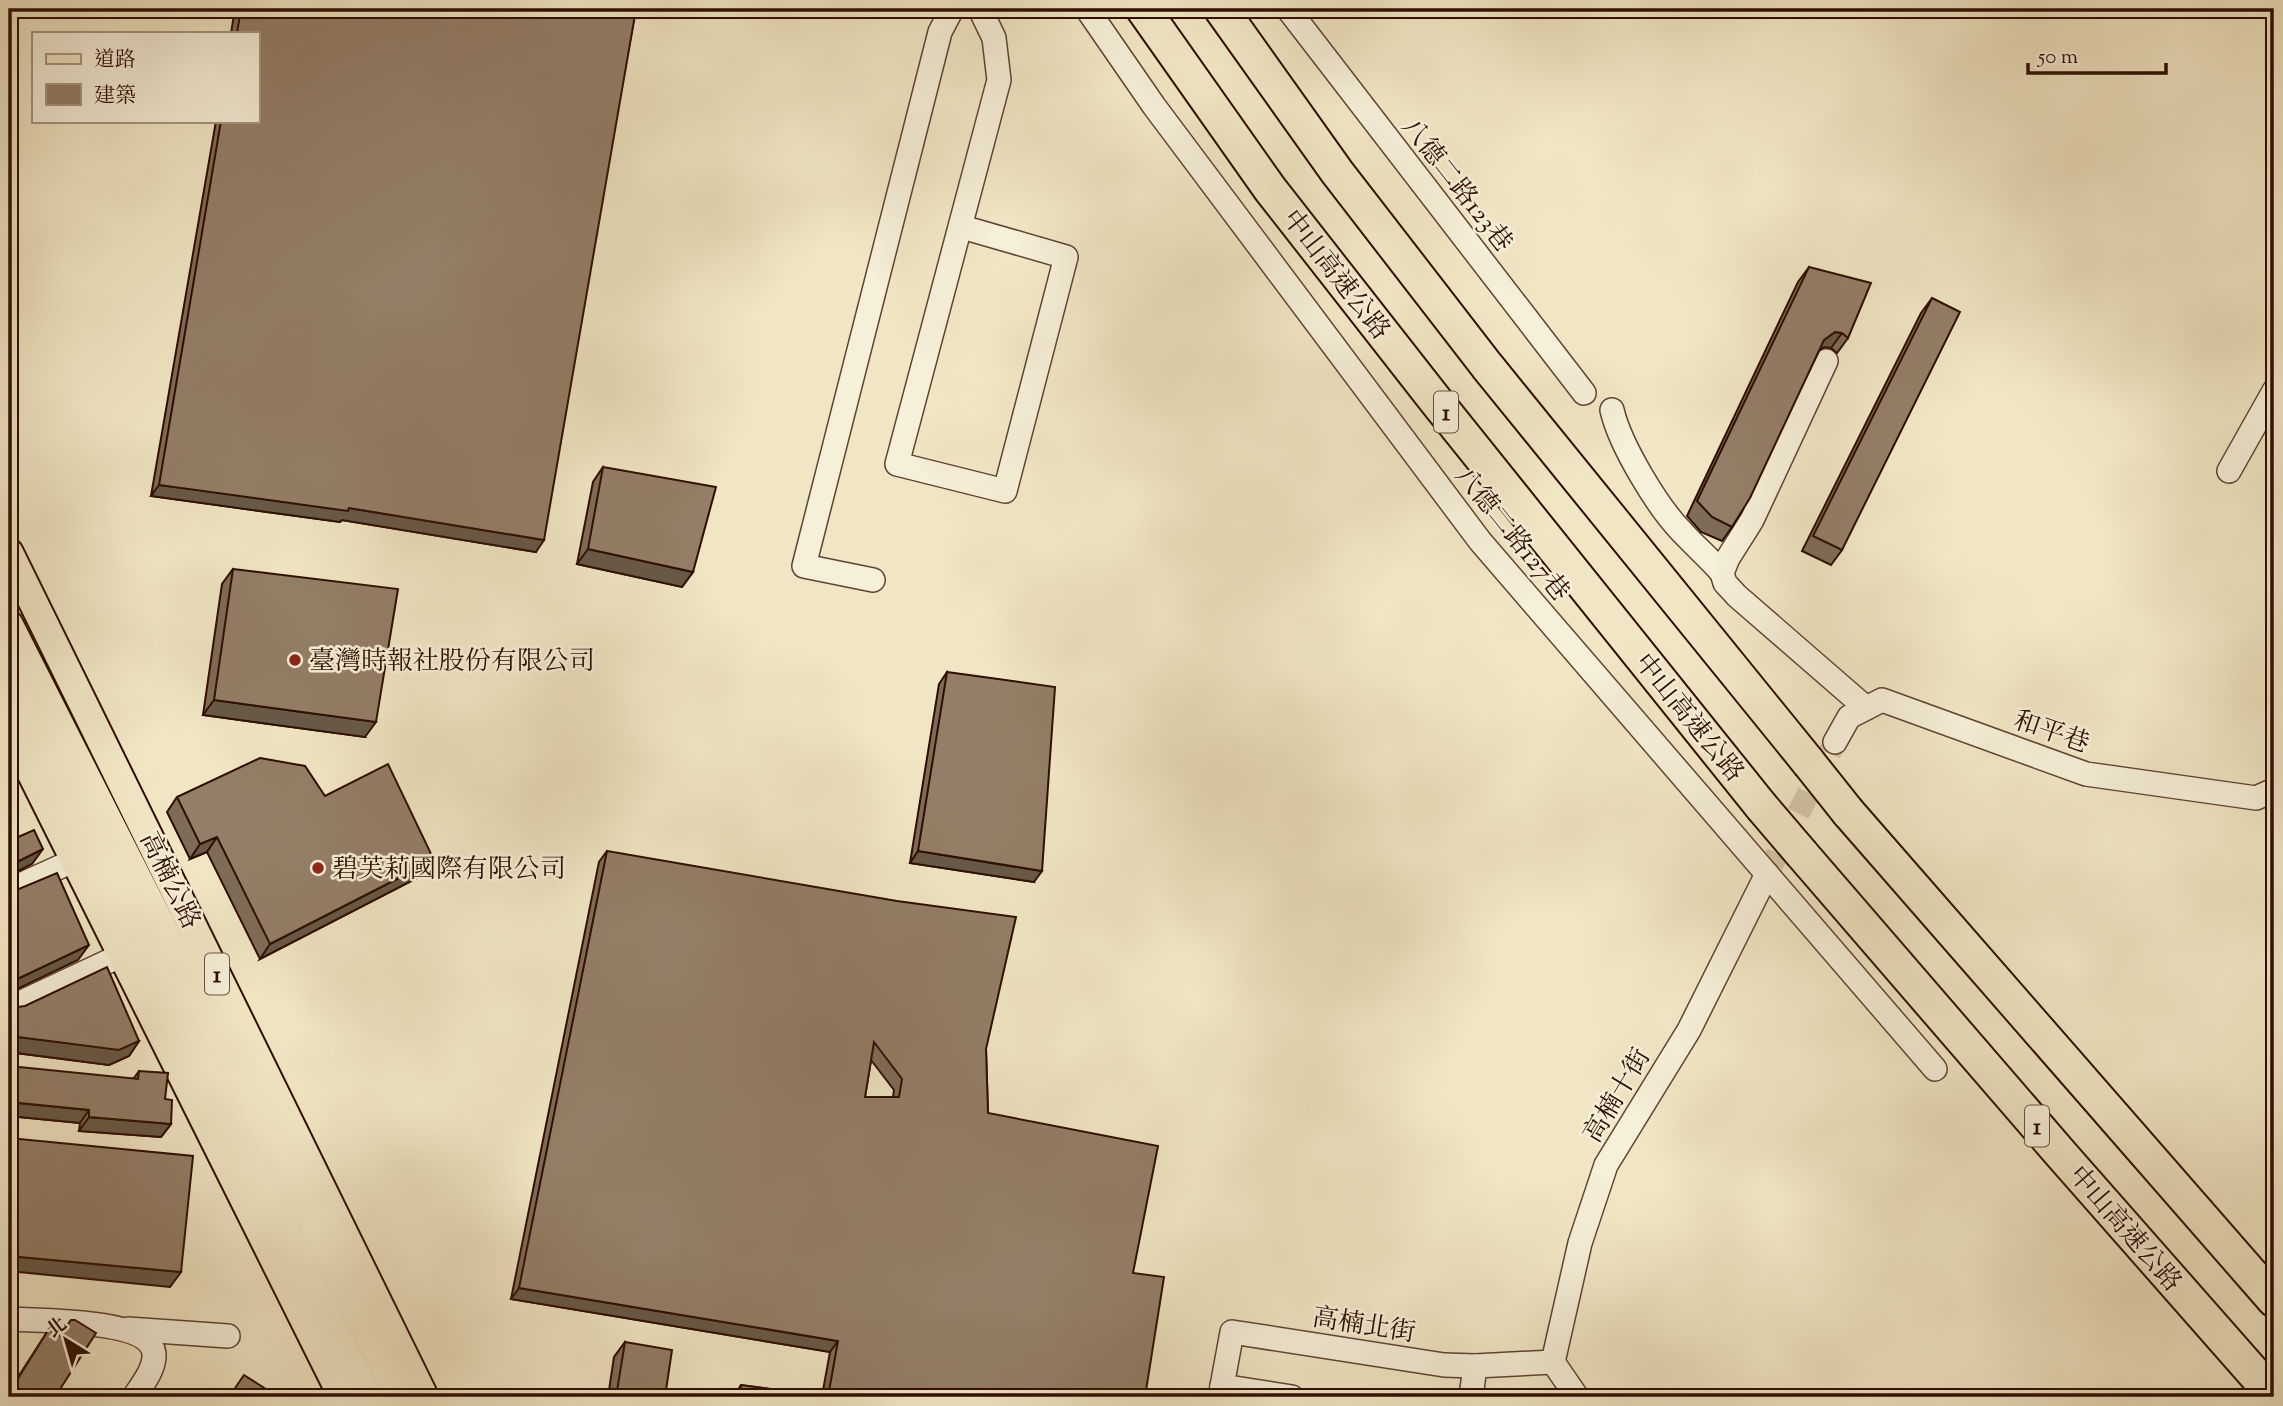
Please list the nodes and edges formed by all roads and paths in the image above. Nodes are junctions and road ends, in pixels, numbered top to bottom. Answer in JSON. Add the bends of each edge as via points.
{"nodes":[{"id":1,"x":952,"y":9,"type":"edge"},
{"id":2,"x":980,"y":9,"type":"edge"},
{"id":3,"x":1087,"y":9,"type":"edge"},
{"id":4,"x":1143,"y":9,"type":"edge"},
{"id":5,"x":1221,"y":9,"type":"edge"},
{"id":6,"x":1288,"y":9,"type":"edge"},
{"id":7,"x":962,"y":227,"type":"junction"},
{"id":8,"x":1826,"y":361,"type":"edge"},
{"id":9,"x":2274,"y":391,"type":"edge"},
{"id":10,"x":1584,"y":393,"type":"dead end"},
{"id":11,"x":1612,"y":410,"type":"dead end"},
{"id":12,"x":2229,"y":471,"type":"dead end"},
{"id":13,"x":9,"y":553,"type":"edge"},
{"id":14,"x":1722,"y":573,"type":"junction"},
{"id":15,"x":873,"y":580,"type":"dead end"},
{"id":16,"x":48,"y":630,"type":"junction"},
{"id":17,"x":12,"y":639,"type":"edge"},
{"id":18,"x":9,"y":685,"type":"edge"},
{"id":19,"x":1867,"y":708,"type":"junction"},
{"id":20,"x":9,"y":728,"type":"edge"},
{"id":21,"x":1835,"y":742,"type":"tunnel mouth"},
{"id":22,"x":2274,"y":790,"type":"edge"},
{"id":23,"x":75,"y":860,"type":"junction"},
{"id":24,"x":1767,"y":874,"type":"junction"},
{"id":25,"x":9,"y":890,"type":"edge"},
{"id":26,"x":122,"y":955,"type":"junction"},
{"id":27,"x":9,"y":1008,"type":"edge"},
{"id":28,"x":1935,"y":1069,"type":"dead end"},
{"id":29,"x":2274,"y":1300,"type":"edge"},
{"id":30,"x":9,"y":1319,"type":"edge"},
{"id":31,"x":118,"y":1328,"type":"junction"},
{"id":32,"x":228,"y":1336,"type":"dead end"},
{"id":33,"x":1553,"y":1362,"type":"junction"},
{"id":34,"x":1475,"y":1366,"type":"junction"},
{"id":35,"x":1221,"y":1391,"type":"edge"},
{"id":36,"x":2274,"y":1396,"type":"edge"},
{"id":37,"x":134,"y":1397,"type":"edge"},
{"id":38,"x":343,"y":1397,"type":"edge"},
{"id":39,"x":369,"y":1397,"type":"edge"},
{"id":40,"x":400,"y":1397,"type":"edge"},
{"id":41,"x":424,"y":1397,"type":"edge"},
{"id":42,"x":1292,"y":1397,"type":"edge"},
{"id":43,"x":1471,"y":1397,"type":"edge"},
{"id":44,"x":1577,"y":1397,"type":"edge"}],
"edges":[{"from":1,"to":15,"type":"street","via":[[940,32],[804,566]]},
{"from":2,"to":7,"type":"street","via":[[994,38],[999,80]]},
{"from":3,"to":24,"type":"street","name":"八德二路127巷","via":[[1154,106],[1480,541]]},
{"from":4,"to":36,"type":"highway","name":"中山高速公路","number":"1","bridge":true,"via":[[1270,189],[1761,806]]},
{"from":5,"to":29,"type":"highway","number":"1","bridge":true,"via":[[1337,172],[1487,366],[1848,812]]},
{"from":6,"to":10,"type":"street","name":"八德二路123巷"},
{"from":7,"to":7,"type":"street","via":[[897,464],[1005,491],[1066,257]]},
{"from":8,"to":14,"type":"street","via":[[1752,520]]},
{"from":9,"to":12,"type":"street"},
{"from":11,"to":14,"type":"street","via":[[1615,425],[1667,513]]},
{"from":13,"to":16,"type":"main road","name":"高楠公路","number":"1"},
{"from":14,"to":19,"type":"street","via":[[1737,596]]},
{"from":16,"to":17,"type":"street"},
{"from":16,"to":41,"type":"main road","name":"高楠公路","number":"1"},
{"from":17,"to":40,"type":"main road","name":"高楠公路","number":"1"},
{"from":18,"to":39,"type":"main road","number":"1"},
{"from":19,"to":21,"type":"street","via":[[1849,717]]},
{"from":19,"to":22,"type":"street","name":"和平巷","via":[[1882,700],[2086,774],[2256,798]]},
{"from":20,"to":23,"type":"main road"},
{"from":23,"to":25,"type":"street"},
{"from":23,"to":26,"type":"main road"},
{"from":24,"to":28,"type":"street","name":"八德二路127巷"},
{"from":24,"to":33,"type":"street","name":"高楠十街","via":[[1689,1030],[1606,1165],[1580,1243]]},
{"from":26,"to":27,"type":"street"},
{"from":26,"to":38,"type":"main road"},
{"from":30,"to":31,"type":"street"},
{"from":31,"to":32,"type":"street"},
{"from":31,"to":37,"type":"street","via":[[135,1333],[153,1348],[152,1367]]},
{"from":33,"to":34,"type":"street","name":"高楠北街"},
{"from":33,"to":44,"type":"street"},
{"from":34,"to":35,"type":"street","name":"高楠北街","via":[[1232,1332]]},
{"from":34,"to":43,"type":"street"},
{"from":35,"to":42,"type":"street"}]}
